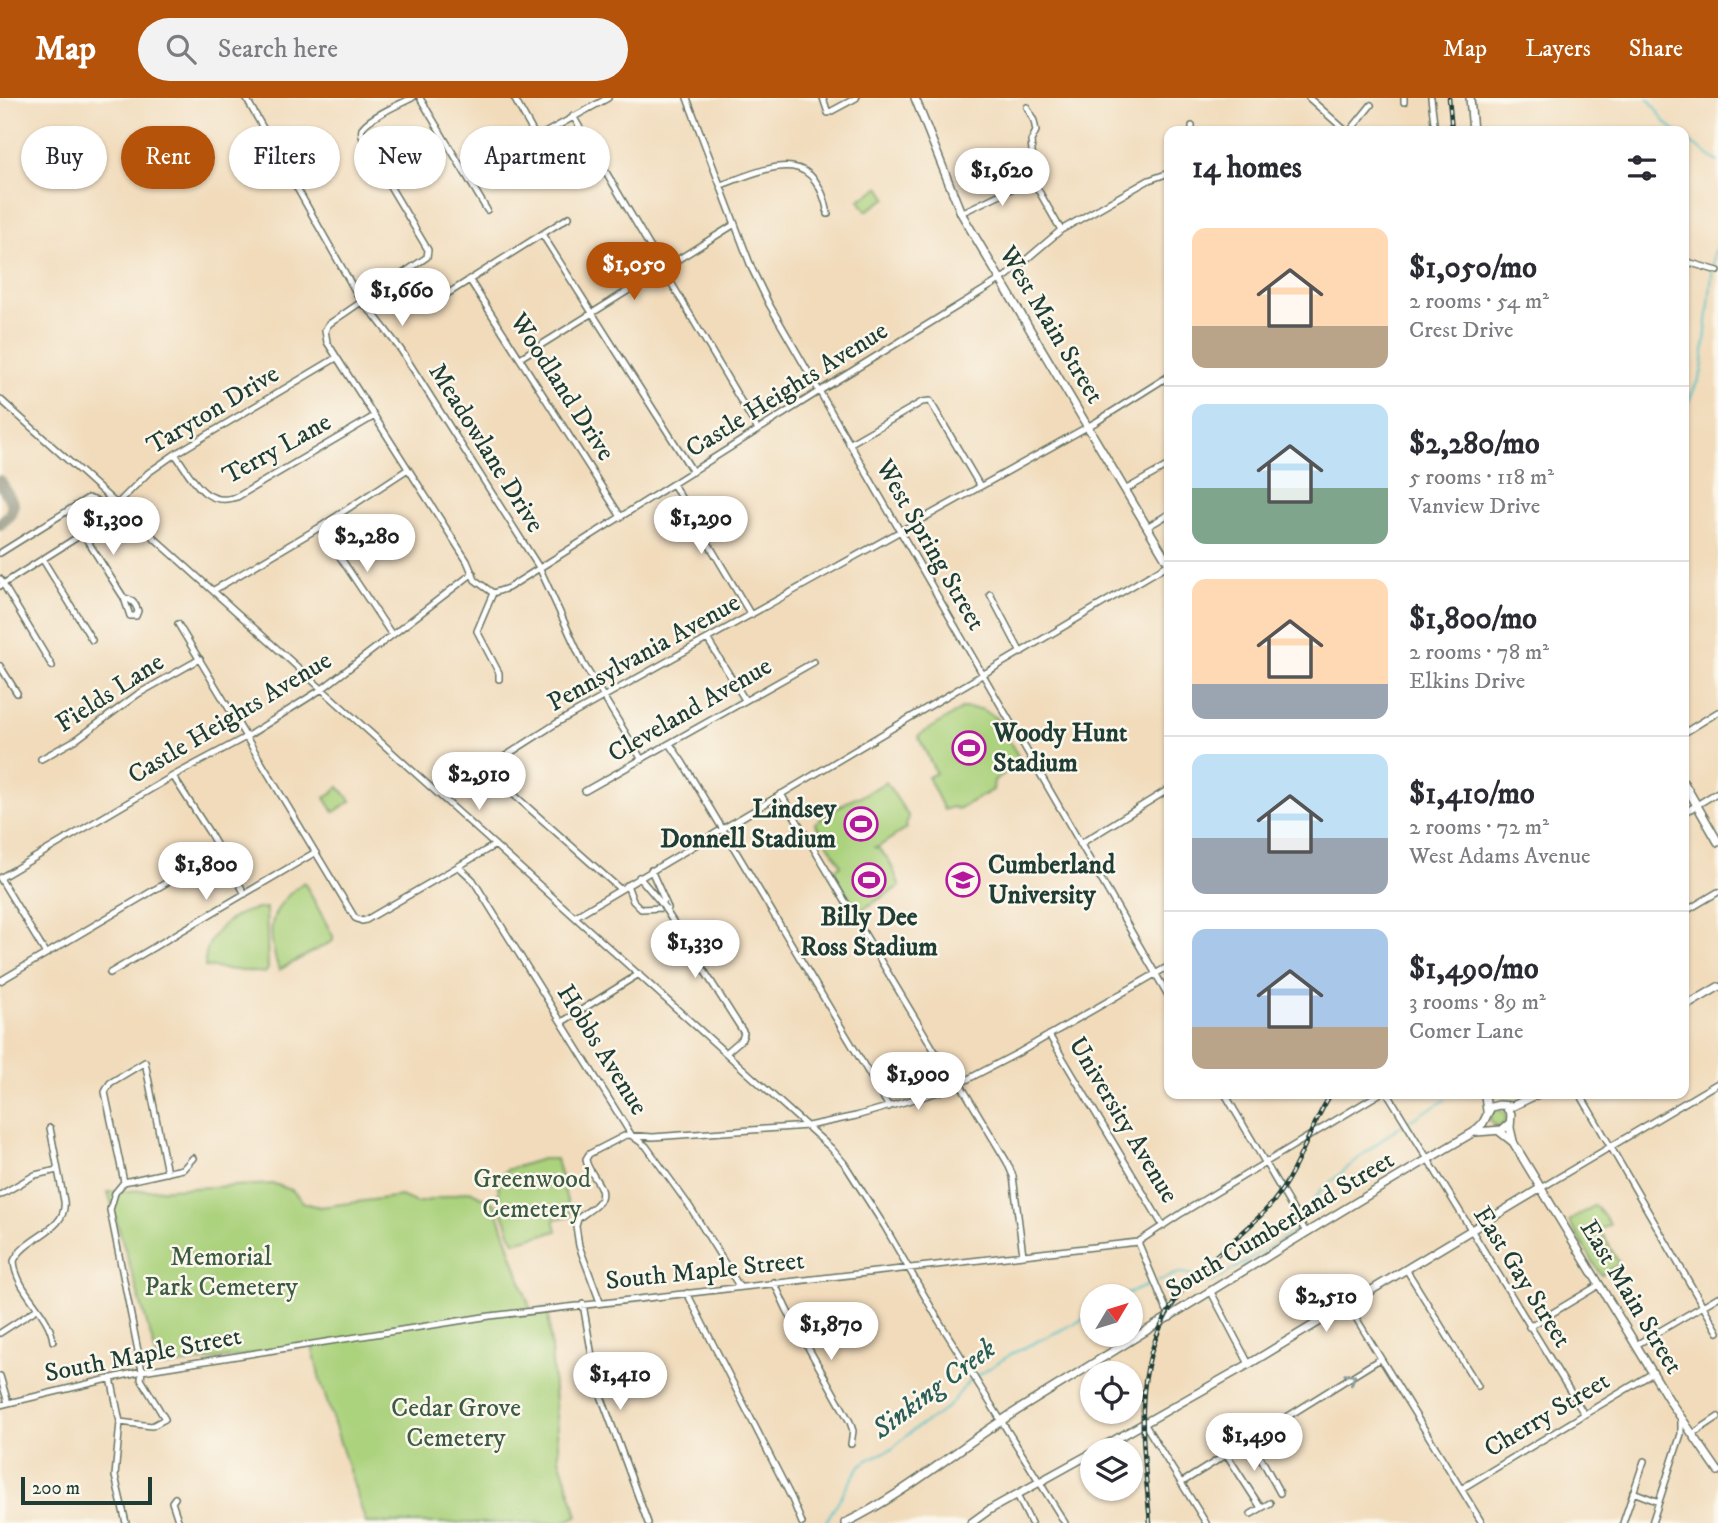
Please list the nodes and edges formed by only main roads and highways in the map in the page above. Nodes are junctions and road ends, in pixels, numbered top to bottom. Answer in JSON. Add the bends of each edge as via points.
{"nodes":[{"id":1,"x":915,"y":98,"type":"edge"},
{"id":2,"x":1470,"y":98,"type":"edge"},
{"id":3,"x":1473,"y":126,"type":"edge"},
{"id":4,"x":1164,"y":556,"type":"edge"},
{"id":5,"x":1689,"y":792,"type":"edge"},
{"id":6,"x":1718,"y":842,"type":"edge"},
{"id":7,"x":1718,"y":987,"type":"edge"},
{"id":8,"x":1689,"y":1004,"type":"edge"},
{"id":9,"x":1485,"y":1099,"type":"edge"},
{"id":10,"x":1492,"y":1099,"type":"edge"},
{"id":11,"x":1530,"y":1099,"type":"edge"},
{"id":12,"x":1523,"y":1103,"type":"junction"},
{"id":13,"x":1501,"y":1105,"type":"junction"},
{"id":14,"x":1486,"y":1114,"type":"junction"},
{"id":15,"x":1511,"y":1120,"type":"junction"},
{"id":16,"x":1497,"y":1130,"type":"junction"},
{"id":17,"x":1474,"y":1132,"type":"junction"},
{"id":18,"x":1513,"y":1142,"type":"junction"},
{"id":19,"x":1541,"y":1188,"type":"junction"},
{"id":20,"x":1118,"y":1438,"type":"edge"},
{"id":21,"x":1080,"y":1460,"type":"edge"},
{"id":22,"x":1718,"y":1471,"type":"edge"},
{"id":23,"x":846,"y":1522,"type":"edge"},
{"id":24,"x":971,"y":1523,"type":"edge"}],
"edges":[{"from":1,"to":4,"type":"main road","name":"West Main Street","via":[[961,213]]},
{"from":2,"to":3,"type":"main road"},
{"from":5,"to":6,"type":"main road"},
{"from":7,"to":8,"type":"main road"},
{"from":9,"to":14,"type":"main road"},
{"from":10,"to":13,"type":"main road"},
{"from":11,"to":12,"type":"main road"},
{"from":12,"to":13,"type":"main road"},
{"from":12,"to":15,"type":"main road"},
{"from":13,"to":14,"type":"main road","name":"South Cumberland Street"},
{"from":13,"to":15,"type":"main road","name":"East Main Street"},
{"from":14,"to":16,"type":"main road","name":"East Main Street","via":[[1488,1125]]},
{"from":14,"to":17,"type":"main road","name":"South Cumberland Street"},
{"from":15,"to":16,"type":"main road"},
{"from":15,"to":18,"type":"main road","name":"East Main Street"},
{"from":16,"to":17,"type":"main road"},
{"from":16,"to":18,"type":"main road","name":"East Main Street"},
{"from":17,"to":23,"type":"main road","name":"South Cumberland Street","via":[[1304,1228],[1211,1292]]},
{"from":18,"to":19,"type":"main road","name":"East Main Street"},
{"from":19,"to":20,"type":"main road"},
{"from":19,"to":22,"type":"main road","name":"East Main Street"},
{"from":21,"to":24,"type":"main road"}]}
